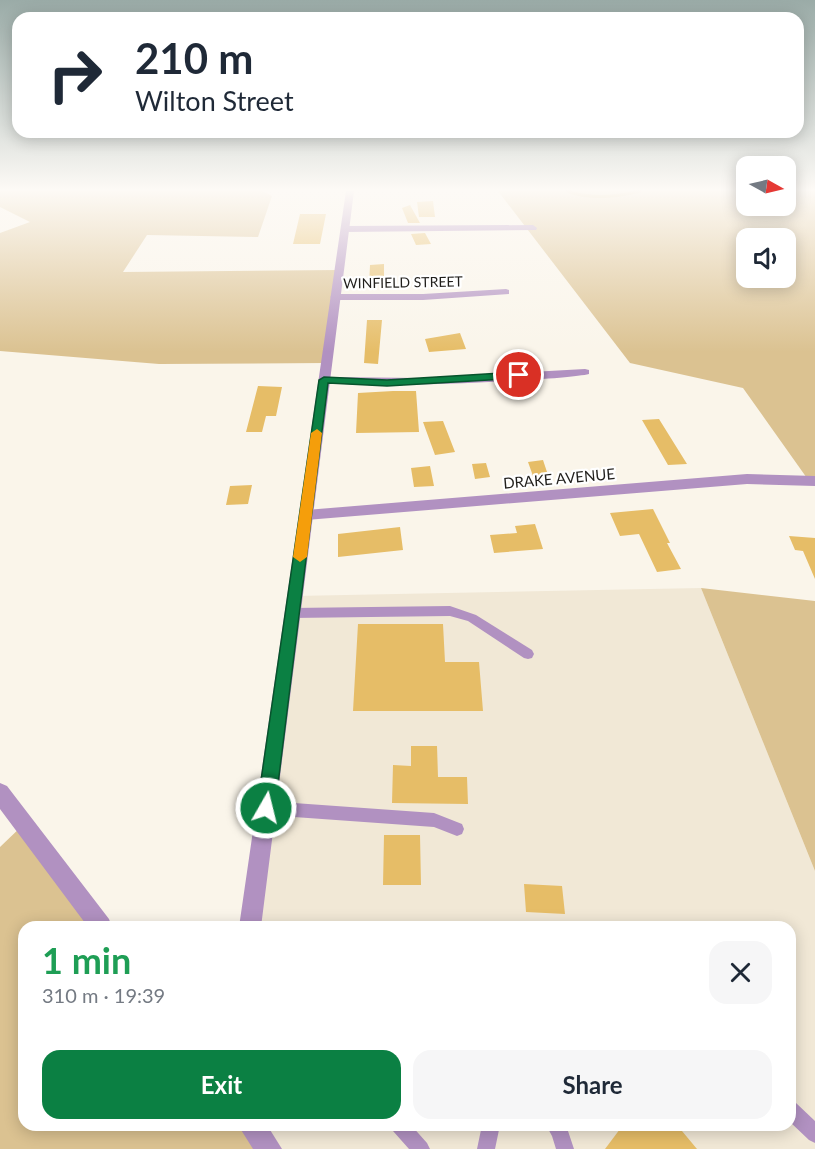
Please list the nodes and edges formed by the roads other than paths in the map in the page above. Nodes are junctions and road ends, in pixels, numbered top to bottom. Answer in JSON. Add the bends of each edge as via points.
{"nodes":[{"id":1,"x":343,"y":245,"type":"edge"},
{"id":2,"x":506,"y":292,"type":"dead end"},
{"id":3,"x":335,"y":297,"type":"junction"},
{"id":4,"x":585,"y":372,"type":"dead end"},
{"id":5,"x":324,"y":380,"type":"junction"},
{"id":6,"x":815,"y":481,"type":"edge"},
{"id":7,"x":306,"y":515,"type":"junction"},
{"id":8,"x":292,"y":613,"type":"junction"},
{"id":9,"x":528,"y":654,"type":"dead end"},
{"id":10,"x":0,"y":793,"type":"edge"},
{"id":11,"x":266,"y":808,"type":"junction"},
{"id":12,"x":457,"y":829,"type":"dead end"},
{"id":13,"x":97,"y":921,"type":"edge"},
{"id":14,"x":251,"y":921,"type":"edge"},
{"id":15,"x":796,"y":1115,"type":"edge"},
{"id":16,"x":256,"y":1131,"type":"edge"},
{"id":17,"x":404,"y":1131,"type":"edge"},
{"id":18,"x":490,"y":1131,"type":"edge"},
{"id":19,"x":560,"y":1131,"type":"edge"},
{"id":20,"x":815,"y":1134,"type":"edge"},
{"id":21,"x":269,"y":1149,"type":"edge"},
{"id":22,"x":421,"y":1149,"type":"edge"},
{"id":23,"x":486,"y":1149,"type":"edge"},
{"id":24,"x":565,"y":1149,"type":"edge"}],
"edges":[{"from":1,"to":3,"type":"street"},
{"from":2,"to":3,"type":"street","name":"WINFIELD STREET"},
{"from":3,"to":5,"type":"street"},
{"from":4,"to":5,"type":"street","via":[[441,381]]},
{"from":5,"to":7,"type":"street"},
{"from":6,"to":7,"type":"street","name":"DRAKE AVENUE","via":[[747,479]]},
{"from":7,"to":8,"type":"street"},
{"from":8,"to":9,"type":"lane","via":[[450,611],[472,618]]},
{"from":8,"to":11,"type":"street"},
{"from":10,"to":13,"type":"street"},
{"from":11,"to":12,"type":"lane","via":[[434,820]]},
{"from":11,"to":14,"type":"street"},
{"from":15,"to":20,"type":"lane"},
{"from":16,"to":21,"type":"street"},
{"from":17,"to":22,"type":"lane"},
{"from":18,"to":23,"type":"lane"},
{"from":19,"to":24,"type":"lane"}]}
